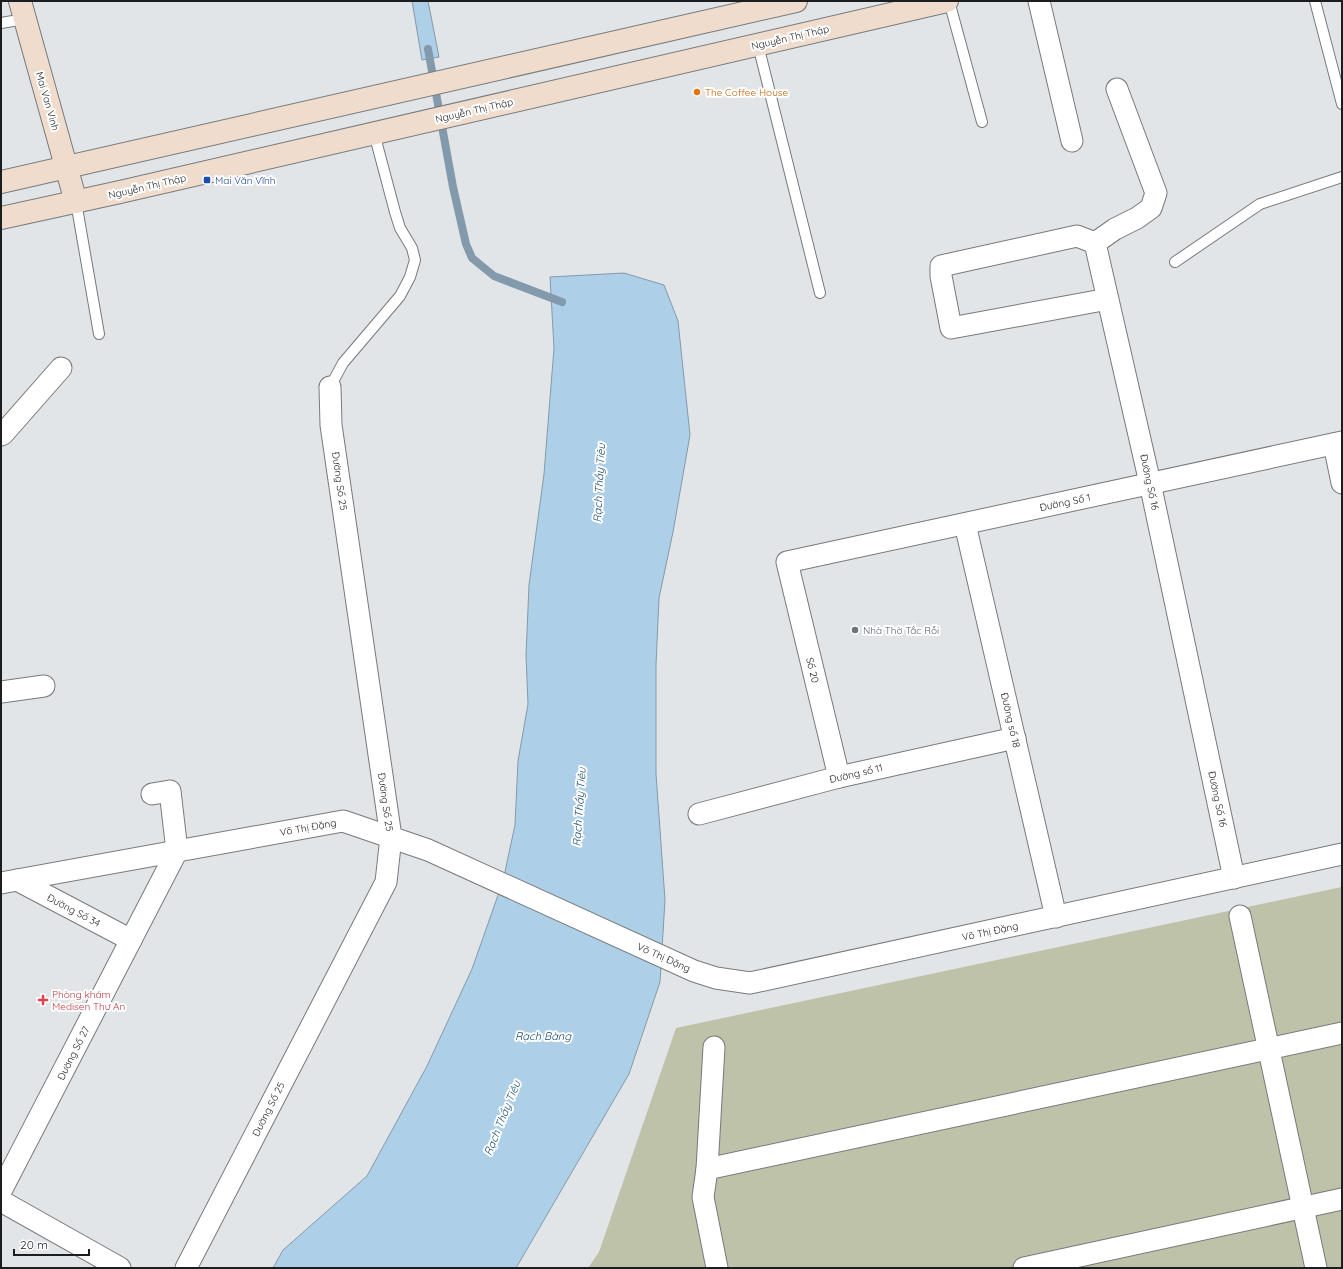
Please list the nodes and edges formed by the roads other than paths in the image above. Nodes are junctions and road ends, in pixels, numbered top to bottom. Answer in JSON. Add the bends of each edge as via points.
{"nodes":[{"id":1,"x":796,"y":1,"type":"edge"},
{"id":2,"x":948,"y":1,"type":"edge"},
{"id":3,"x":1039,"y":1,"type":"edge"},
{"id":4,"x":1315,"y":1,"type":"edge"},
{"id":5,"x":22,"y":10,"type":"edge"},
{"id":6,"x":1,"y":23,"type":"edge"},
{"id":7,"x":758,"y":45,"type":"junction"},
{"id":8,"x":1117,"y":89,"type":"dead end"},
{"id":9,"x":1342,"y":104,"type":"edge"},
{"id":10,"x":982,"y":122,"type":"dead end"},
{"id":11,"x":374,"y":133,"type":"junction"},
{"id":12,"x":1072,"y":141,"type":"dead end"},
{"id":13,"x":67,"y":168,"type":"junction"},
{"id":14,"x":1342,"y":177,"type":"edge"},
{"id":15,"x":1,"y":182,"type":"edge"},
{"id":16,"x":76,"y":202,"type":"junction"},
{"id":17,"x":1,"y":218,"type":"edge"},
{"id":18,"x":1096,"y":243,"type":"junction"},
{"id":19,"x":1175,"y":262,"type":"dead end"},
{"id":20,"x":820,"y":293,"type":"dead end"},
{"id":21,"x":1108,"y":299,"type":"junction"},
{"id":22,"x":99,"y":334,"type":"dead end"},
{"id":23,"x":61,"y":368,"type":"dead end"},
{"id":24,"x":330,"y":387,"type":"joint"},
{"id":25,"x":1,"y":435,"type":"edge"},
{"id":26,"x":1338,"y":443,"type":"edge"},
{"id":27,"x":1342,"y":483,"type":"edge"},
{"id":28,"x":1150,"y":484,"type":"junction"},
{"id":29,"x":965,"y":524,"type":"junction"},
{"id":30,"x":787,"y":562,"type":"joint"},
{"id":31,"x":44,"y":686,"type":"dead end"},
{"id":32,"x":1,"y":692,"type":"edge"},
{"id":33,"x":1015,"y":738,"type":"junction"},
{"id":34,"x":839,"y":777,"type":"junction"},
{"id":35,"x":152,"y":794,"type":"dead end"},
{"id":36,"x":699,"y":814,"type":"dead end"},
{"id":37,"x":391,"y":837,"type":"junction"},
{"id":38,"x":177,"y":851,"type":"junction"},
{"id":39,"x":1342,"y":854,"type":"edge"},
{"id":40,"x":1234,"y":878,"type":"junction"},
{"id":41,"x":9,"y":882,"type":"edge"},
{"id":42,"x":1056,"y":916,"type":"junction"},
{"id":43,"x":1240,"y":916,"type":"dead end"},
{"id":44,"x":131,"y":940,"type":"junction"},
{"id":45,"x":1342,"y":1033,"type":"edge"},
{"id":46,"x":714,"y":1047,"type":"dead end"},
{"id":47,"x":1270,"y":1049,"type":"junction"},
{"id":48,"x":707,"y":1169,"type":"junction"},
{"id":49,"x":1,"y":1191,"type":"edge"},
{"id":50,"x":1342,"y":1199,"type":"edge"},
{"id":51,"x":1,"y":1201,"type":"edge"},
{"id":52,"x":1303,"y":1208,"type":"junction"},
{"id":53,"x":120,"y":1268,"type":"edge"},
{"id":54,"x":186,"y":1268,"type":"edge"},
{"id":55,"x":716,"y":1268,"type":"edge"},
{"id":56,"x":1024,"y":1268,"type":"edge"},
{"id":57,"x":1316,"y":1268,"type":"edge"}],
"edges":[{"from":1,"to":13,"type":"main road"},
{"from":2,"to":7,"type":"main road","name":"Nguyễn Thị Thập"},
{"from":2,"to":10,"type":"lane"},
{"from":3,"to":12,"type":"street"},
{"from":4,"to":9,"type":"lane"},
{"from":5,"to":6,"type":"lane"},
{"from":5,"to":13,"type":"main road","name":"Mai Van Vinh"},
{"from":7,"to":11,"type":"main road","name":"Nguyễn Thị Thập"},
{"from":7,"to":20,"type":"lane"},
{"from":8,"to":18,"type":"street","via":[[1156,193],[1151,208]]},
{"from":11,"to":16,"type":"main road","name":"Nguyễn Thị Thập"},
{"from":11,"to":24,"type":"lane","via":[[394,212],[412,248],[415,260],[400,296],[343,364]]},
{"from":13,"to":15,"type":"main road"},
{"from":13,"to":16,"type":"main road","name":"Mai Van Vinh"},
{"from":14,"to":19,"type":"lane","via":[[1260,204]]},
{"from":16,"to":17,"type":"main road","name":"Nguyễn Thị Thập"},
{"from":16,"to":22,"type":"lane"},
{"from":18,"to":21,"type":"street","name":"Đường Số 16"},
{"from":18,"to":21,"type":"street","via":[[1077,236],[941,266],[951,328]]},
{"from":21,"to":28,"type":"street","name":"Đường Số 16"},
{"from":23,"to":25,"type":"street"},
{"from":24,"to":37,"type":"street","name":"Đường Số 25","via":[[332,425]]},
{"from":26,"to":27,"type":"street"},
{"from":26,"to":28,"type":"street","name":"Đường Số 1"},
{"from":28,"to":29,"type":"street","name":"Đường Số 1"},
{"from":28,"to":40,"type":"street","name":"Đường Số 16"},
{"from":29,"to":30,"type":"street","name":"Đường Số 1"},
{"from":29,"to":33,"type":"street","name":"Đường số 18"},
{"from":30,"to":34,"type":"street","name":"Số 20"},
{"from":31,"to":32,"type":"street"},
{"from":33,"to":34,"type":"street","name":"Đường số 11"},
{"from":33,"to":42,"type":"street","name":"Đường số 18"},
{"from":34,"to":36,"type":"street","name":"Đường số 11"},
{"from":35,"to":38,"type":"street","via":[[170,791]]},
{"from":37,"to":38,"type":"street","name":"Võ Thị Đặng","via":[[343,821]]},
{"from":37,"to":42,"type":"street","name":"Võ Thị Đặng","via":[[428,850],[694,971],[716,978],[750,983]]},
{"from":37,"to":54,"type":"street","name":"Đường Số 25","via":[[386,882]]},
{"from":38,"to":41,"type":"street","name":"Võ Thị Đặng"},
{"from":38,"to":44,"type":"street","name":"Đường Số 27"},
{"from":39,"to":40,"type":"street","name":"Võ Thị Đặng"},
{"from":40,"to":42,"type":"street","name":"Võ Thị Đặng"},
{"from":41,"to":44,"type":"street","name":"Đường Số 34"},
{"from":43,"to":47,"type":"street"},
{"from":44,"to":49,"type":"street","name":"Đường Số 27"},
{"from":45,"to":47,"type":"street"},
{"from":46,"to":48,"type":"street"},
{"from":47,"to":48,"type":"street"},
{"from":47,"to":52,"type":"street"},
{"from":48,"to":55,"type":"street","via":[[703,1196]]},
{"from":50,"to":52,"type":"street"},
{"from":51,"to":53,"type":"street"},
{"from":52,"to":56,"type":"street"},
{"from":52,"to":57,"type":"street"}]}
